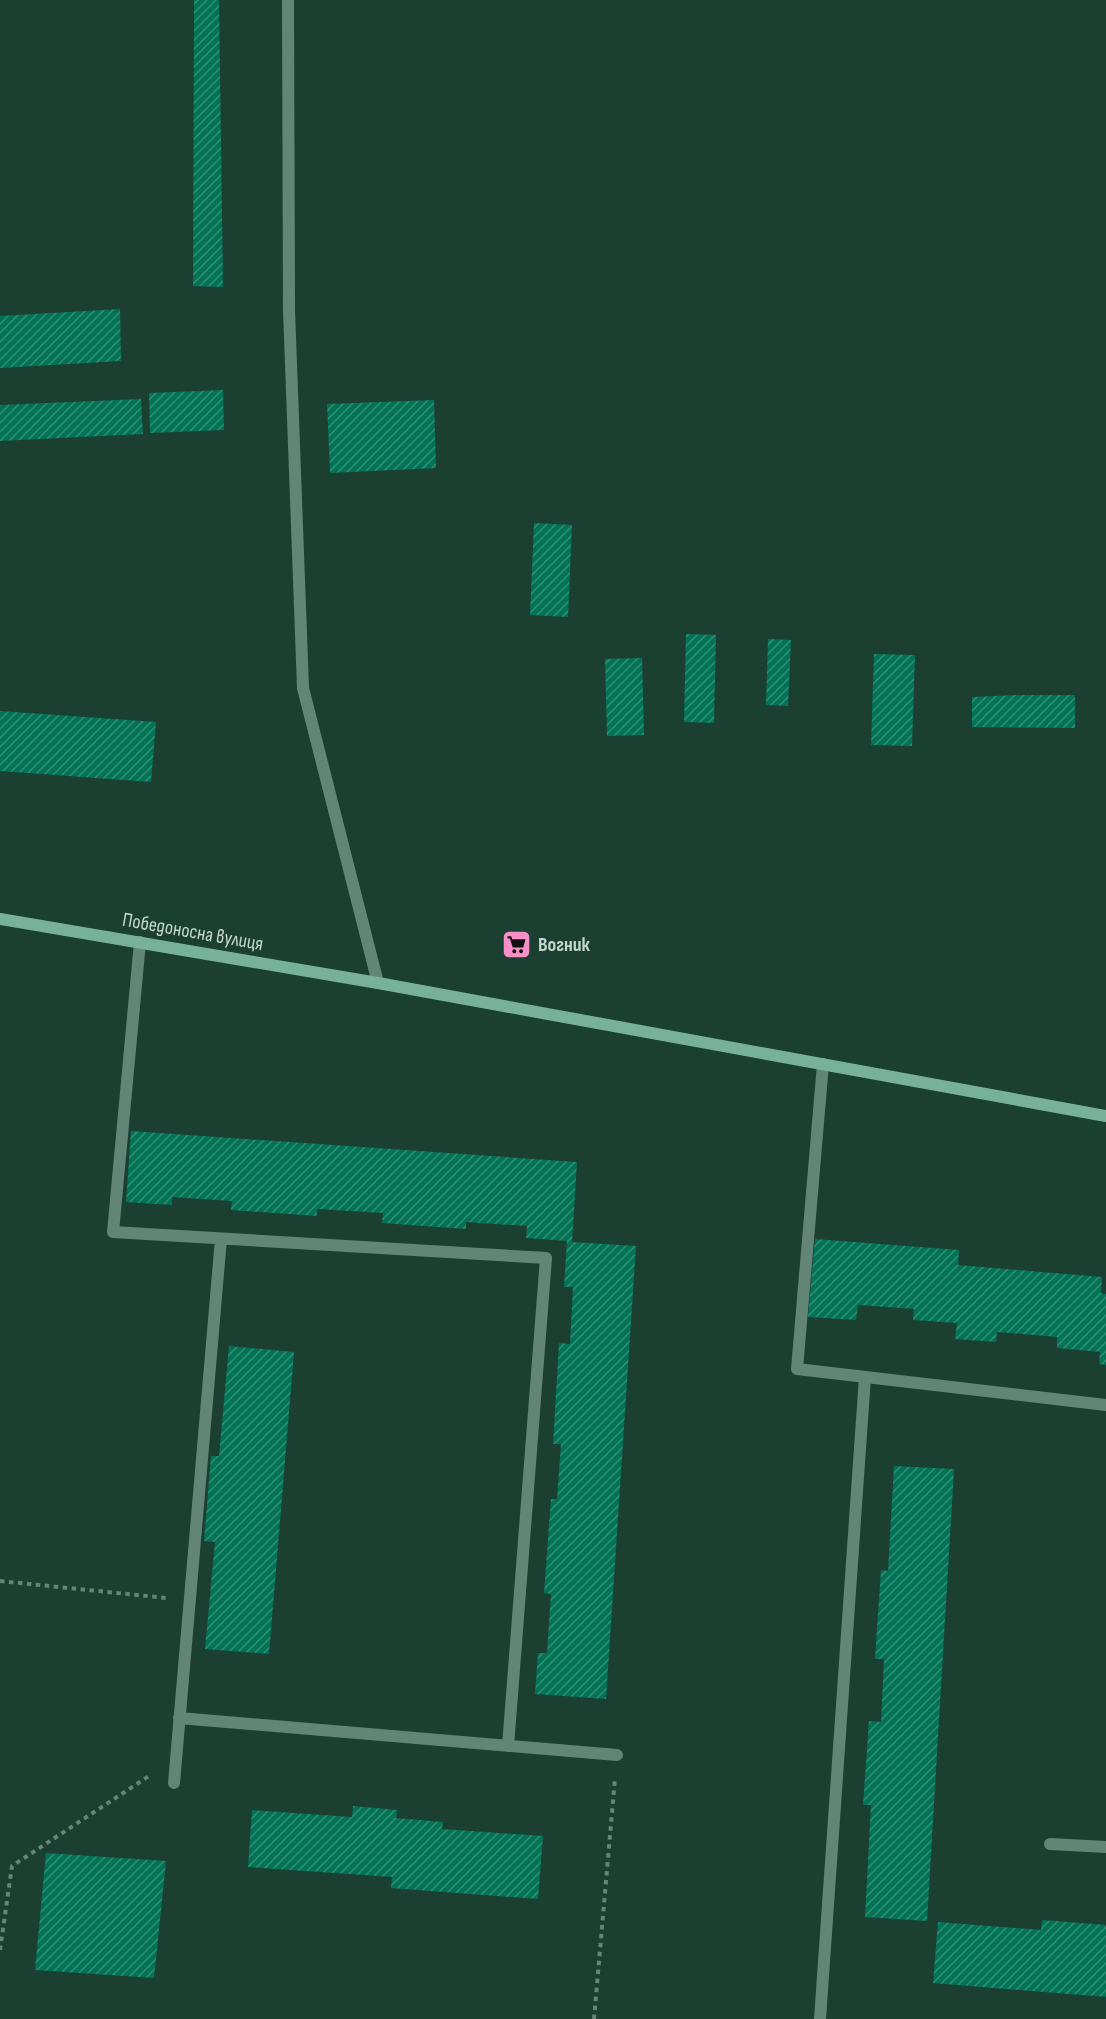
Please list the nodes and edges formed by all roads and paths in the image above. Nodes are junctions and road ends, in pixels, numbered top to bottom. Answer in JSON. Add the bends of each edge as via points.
{"nodes":[{"id":1,"x":288,"y":0,"type":"edge"},
{"id":2,"x":0,"y":919,"type":"edge"},
{"id":3,"x":141,"y":942,"type":"junction"},
{"id":4,"x":378,"y":983,"type":"junction"},
{"id":5,"x":823,"y":1064,"type":"junction"},
{"id":6,"x":1106,"y":1116,"type":"edge"},
{"id":7,"x":221,"y":1239,"type":"junction"},
{"id":8,"x":865,"y":1377,"type":"junction"},
{"id":9,"x":1106,"y":1405,"type":"edge"},
{"id":10,"x":0,"y":1581,"type":"edge"},
{"id":11,"x":187,"y":1633,"type":"junction"},
{"id":12,"x":179,"y":1718,"type":"junction"},
{"id":13,"x":508,"y":1746,"type":"junction"},
{"id":14,"x":617,"y":1755,"type":"joint"},
{"id":15,"x":176,"y":1759,"type":"junction"},
{"id":16,"x":174,"y":1784,"type":"dead end"},
{"id":17,"x":1050,"y":1844,"type":"dead end"},
{"id":18,"x":1106,"y":1847,"type":"edge"},
{"id":19,"x":0,"y":1950,"type":"edge"},
{"id":20,"x":594,"y":2019,"type":"edge"},
{"id":21,"x":820,"y":2019,"type":"edge"}],
"edges":[{"from":1,"to":4,"type":"street","via":[[289,310],[303,688]]},
{"from":2,"to":3,"type":"street","name":"Победоносна вулиця"},
{"from":3,"to":4,"type":"street","name":"Победоносна вулиця"},
{"from":3,"to":7,"type":"street","via":[[113,1232]]},
{"from":4,"to":5,"type":"street","name":"Победоносна вулиця"},
{"from":5,"to":6,"type":"street","name":"Победоносна вулиця"},
{"from":5,"to":8,"type":"street","via":[[797,1369]]},
{"from":7,"to":11,"type":"street"},
{"from":7,"to":13,"type":"street","via":[[546,1258]]},
{"from":8,"to":9,"type":"street"},
{"from":8,"to":21,"type":"street"},
{"from":10,"to":11,"type":"path","via":[[170,1598]]},
{"from":11,"to":12,"type":"street"},
{"from":12,"to":13,"type":"street"},
{"from":12,"to":15,"type":"street"},
{"from":13,"to":14,"type":"street"},
{"from":14,"to":20,"type":"path"},
{"from":15,"to":16,"type":"street"},
{"from":15,"to":19,"type":"path","via":[[12,1866]]},
{"from":17,"to":18,"type":"street"}]}
